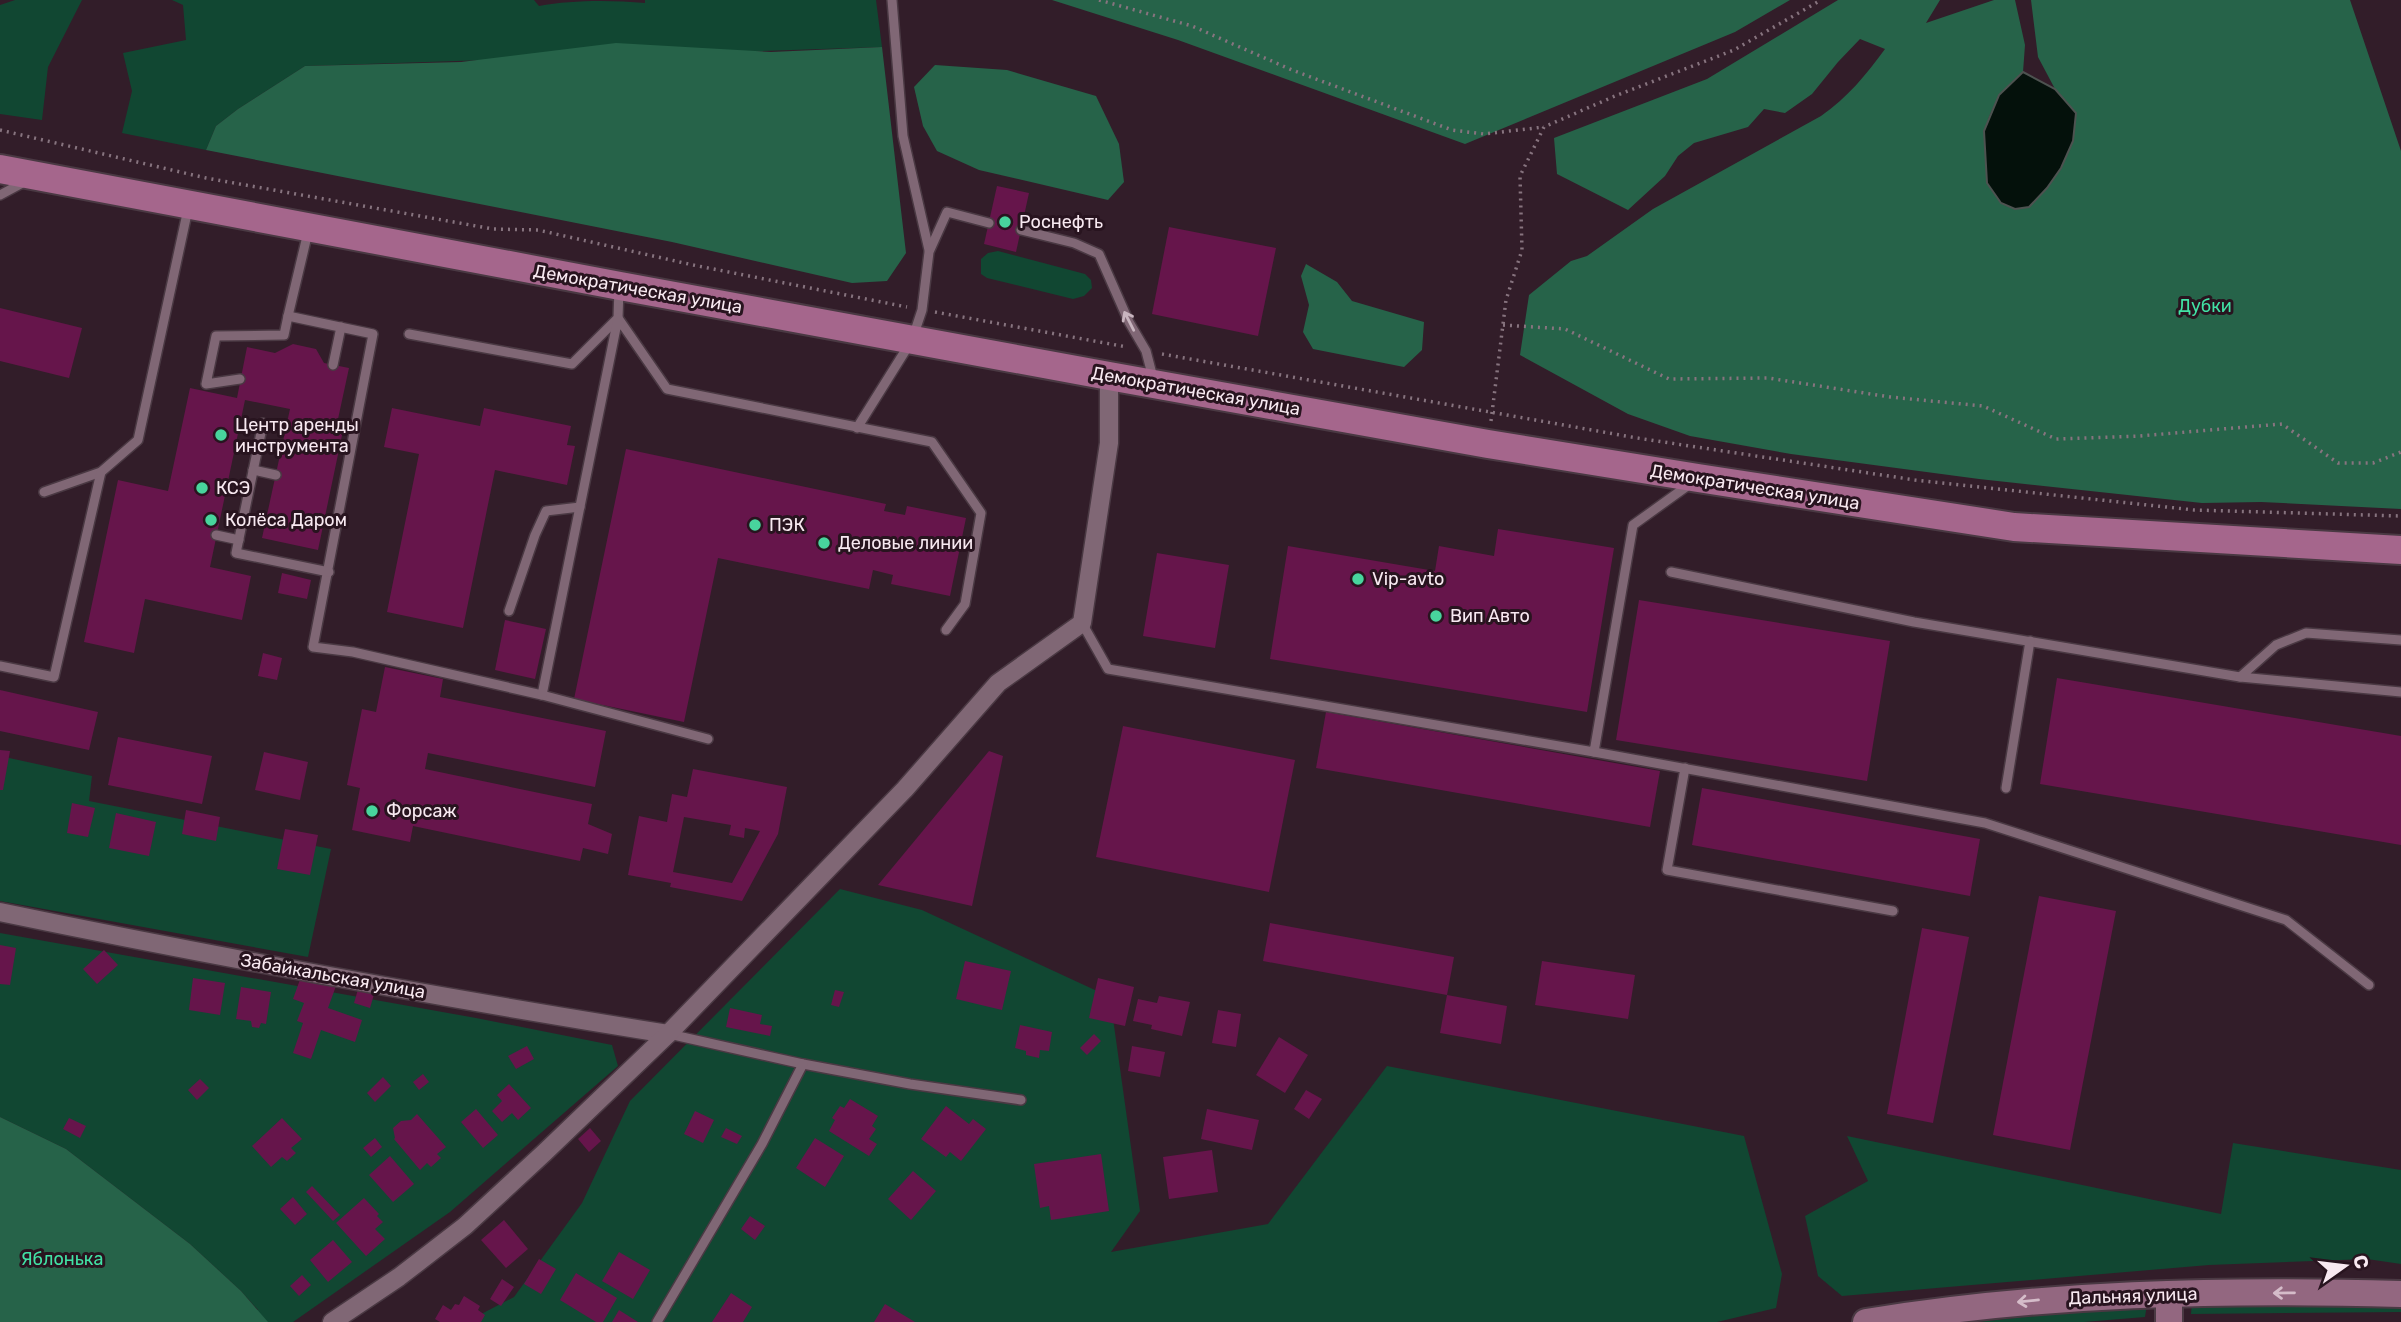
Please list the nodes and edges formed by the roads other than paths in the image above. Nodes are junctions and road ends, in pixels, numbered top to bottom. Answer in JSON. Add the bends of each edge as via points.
{"nodes":[{"id":1,"x":892,"y":0,"type":"edge"},
{"id":2,"x":0,"y":169,"type":"edge"},
{"id":3,"x":35,"y":175,"type":"junction"},
{"id":4,"x":0,"y":195,"type":"edge"},
{"id":5,"x":189,"y":204,"type":"junction"},
{"id":6,"x":989,"y":223,"type":"dead end"},
{"id":7,"x":310,"y":227,"type":"junction"},
{"id":8,"x":1021,"y":230,"type":"dead end"},
{"id":9,"x":929,"y":251,"type":"junction"},
{"id":10,"x":620,"y":286,"type":"junction"},
{"id":11,"x":288,"y":316,"type":"junction"},
{"id":12,"x":618,"y":318,"type":"junction"},
{"id":13,"x":341,"y":327,"type":"junction"},
{"id":14,"x":409,"y":334,"type":"dead end"},
{"id":15,"x":912,"y":340,"type":"junction"},
{"id":16,"x":333,"y":365,"type":"dead end"},
{"id":17,"x":1109,"y":376,"type":"junction"},
{"id":18,"x":240,"y":379,"type":"dead end"},
{"id":19,"x":1154,"y":383,"type":"junction"},
{"id":20,"x":263,"y":424,"type":"dead end"},
{"id":21,"x":857,"y":428,"type":"junction"},
{"id":22,"x":253,"y":470,"type":"junction"},
{"id":23,"x":101,"y":472,"type":"junction"},
{"id":24,"x":276,"y":475,"type":"dead end"},
{"id":25,"x":1698,"y":478,"type":"junction"},
{"id":26,"x":44,"y":492,"type":"dead end"},
{"id":27,"x":579,"y":507,"type":"junction"},
{"id":28,"x":216,"y":535,"type":"dead end"},
{"id":29,"x":239,"y":540,"type":"junction"},
{"id":30,"x":2401,"y":550,"type":"edge"},
{"id":31,"x":329,"y":572,"type":"junction"},
{"id":32,"x":1671,"y":572,"type":"dead end"},
{"id":33,"x":509,"y":611,"type":"dead end"},
{"id":34,"x":1082,"y":623,"type":"junction"},
{"id":35,"x":946,"y":630,"type":"dead end"},
{"id":36,"x":2401,"y":640,"type":"edge"},
{"id":37,"x":2030,"y":641,"type":"junction"},
{"id":38,"x":0,"y":666,"type":"edge"},
{"id":39,"x":2241,"y":677,"type":"junction"},
{"id":40,"x":2401,"y":692,"type":"edge"},
{"id":41,"x":542,"y":695,"type":"junction"},
{"id":42,"x":708,"y":739,"type":"dead end"},
{"id":43,"x":1594,"y":751,"type":"junction"},
{"id":44,"x":1685,"y":768,"type":"junction"},
{"id":45,"x":2006,"y":788,"type":"dead end"},
{"id":46,"x":1893,"y":911,"type":"dead end"},
{"id":47,"x":0,"y":912,"type":"edge"},
{"id":48,"x":2369,"y":985,"type":"dead end"},
{"id":49,"x":668,"y":1034,"type":"junction"},
{"id":50,"x":803,"y":1064,"type":"junction"},
{"id":51,"x":1021,"y":1100,"type":"dead end"},
{"id":52,"x":2169,"y":1294,"type":"junction"},
{"id":53,"x":2401,"y":1294,"type":"edge"},
{"id":54,"x":332,"y":1322,"type":"edge"},
{"id":55,"x":657,"y":1322,"type":"edge"},
{"id":56,"x":1866,"y":1322,"type":"edge"},
{"id":57,"x":2169,"y":1322,"type":"edge"}],
"edges":[{"from":1,"to":9,"type":"lane","via":[[903,136]]},
{"from":2,"to":3,"type":"main road","name":"Демократическая улица"},
{"from":3,"to":4,"type":"lane"},
{"from":3,"to":5,"type":"main road","name":"Демократическая улица"},
{"from":5,"to":7,"type":"main road","name":"Демократическая улица"},
{"from":5,"to":23,"type":"lane","via":[[138,440]]},
{"from":6,"to":9,"type":"lane","via":[[947,212]]},
{"from":7,"to":10,"type":"main road","name":"Демократическая улица"},
{"from":7,"to":11,"type":"lane"},
{"from":19,"to":8,"type":"lane","one_way":true,"via":[[1146,351],[1098,254]]},
{"from":9,"to":15,"type":"lane","via":[[922,310]]},
{"from":10,"to":12,"type":"lane"},
{"from":10,"to":15,"type":"main road","name":"Демократическая улица"},
{"from":11,"to":13,"type":"lane"},
{"from":11,"to":18,"type":"lane","via":[[284,335],[216,336],[206,384]]},
{"from":12,"to":14,"type":"lane","via":[[572,364]]},
{"from":12,"to":21,"type":"lane","via":[[667,389]]},
{"from":12,"to":27,"type":"lane"},
{"from":13,"to":16,"type":"lane"},
{"from":13,"to":31,"type":"lane","via":[[373,334]]},
{"from":15,"to":17,"type":"main road","name":"Демократическая улица"},
{"from":15,"to":21,"type":"lane"},
{"from":17,"to":19,"type":"main road","name":"Демократическая улица"},
{"from":17,"to":34,"type":"street","via":[[1109,443]]},
{"from":19,"to":25,"type":"main road","name":"Демократическая улица"},
{"from":20,"to":22,"type":"lane"},
{"from":21,"to":35,"type":"lane","via":[[932,442],[981,513],[965,604]]},
{"from":22,"to":24,"type":"lane"},
{"from":22,"to":29,"type":"lane"},
{"from":23,"to":26,"type":"lane"},
{"from":23,"to":38,"type":"lane","via":[[54,677]]},
{"from":25,"to":30,"type":"main road","name":"Демократическая улица","via":[[2014,527]]},
{"from":25,"to":43,"type":"lane","via":[[1633,525]]},
{"from":27,"to":33,"type":"lane","via":[[546,512]]},
{"from":27,"to":41,"type":"lane"},
{"from":28,"to":29,"type":"lane"},
{"from":29,"to":31,"type":"lane","via":[[236,553]]},
{"from":31,"to":41,"type":"lane","via":[[313,647]]},
{"from":32,"to":37,"type":"lane"},
{"from":34,"to":43,"type":"lane","via":[[1108,669]]},
{"from":34,"to":49,"type":"street","via":[[998,683],[905,789]]},
{"from":36,"to":39,"type":"lane","via":[[2306,633],[2276,646]]},
{"from":37,"to":39,"type":"lane"},
{"from":37,"to":45,"type":"lane"},
{"from":39,"to":40,"type":"lane"},
{"from":41,"to":42,"type":"lane"},
{"from":43,"to":44,"type":"lane"},
{"from":44,"to":46,"type":"lane","via":[[1667,870]]},
{"from":44,"to":48,"type":"lane","via":[[1985,823],[2286,920]]},
{"from":47,"to":49,"type":"street","name":"Забайкальская улица","via":[[362,982]]},
{"from":49,"to":50,"type":"lane"},
{"from":49,"to":54,"type":"street","via":[[465,1226]]},
{"from":50,"to":51,"type":"lane"},
{"from":50,"to":55,"type":"lane","via":[[762,1144]]},
{"from":53,"to":52,"type":"main road","name":"Дальняя улица","one_way":true},
{"from":52,"to":56,"type":"main road","name":"Дальняя улица","one_way":true,"via":[[2042,1299]]},
{"from":52,"to":57,"type":"main road"}]}
